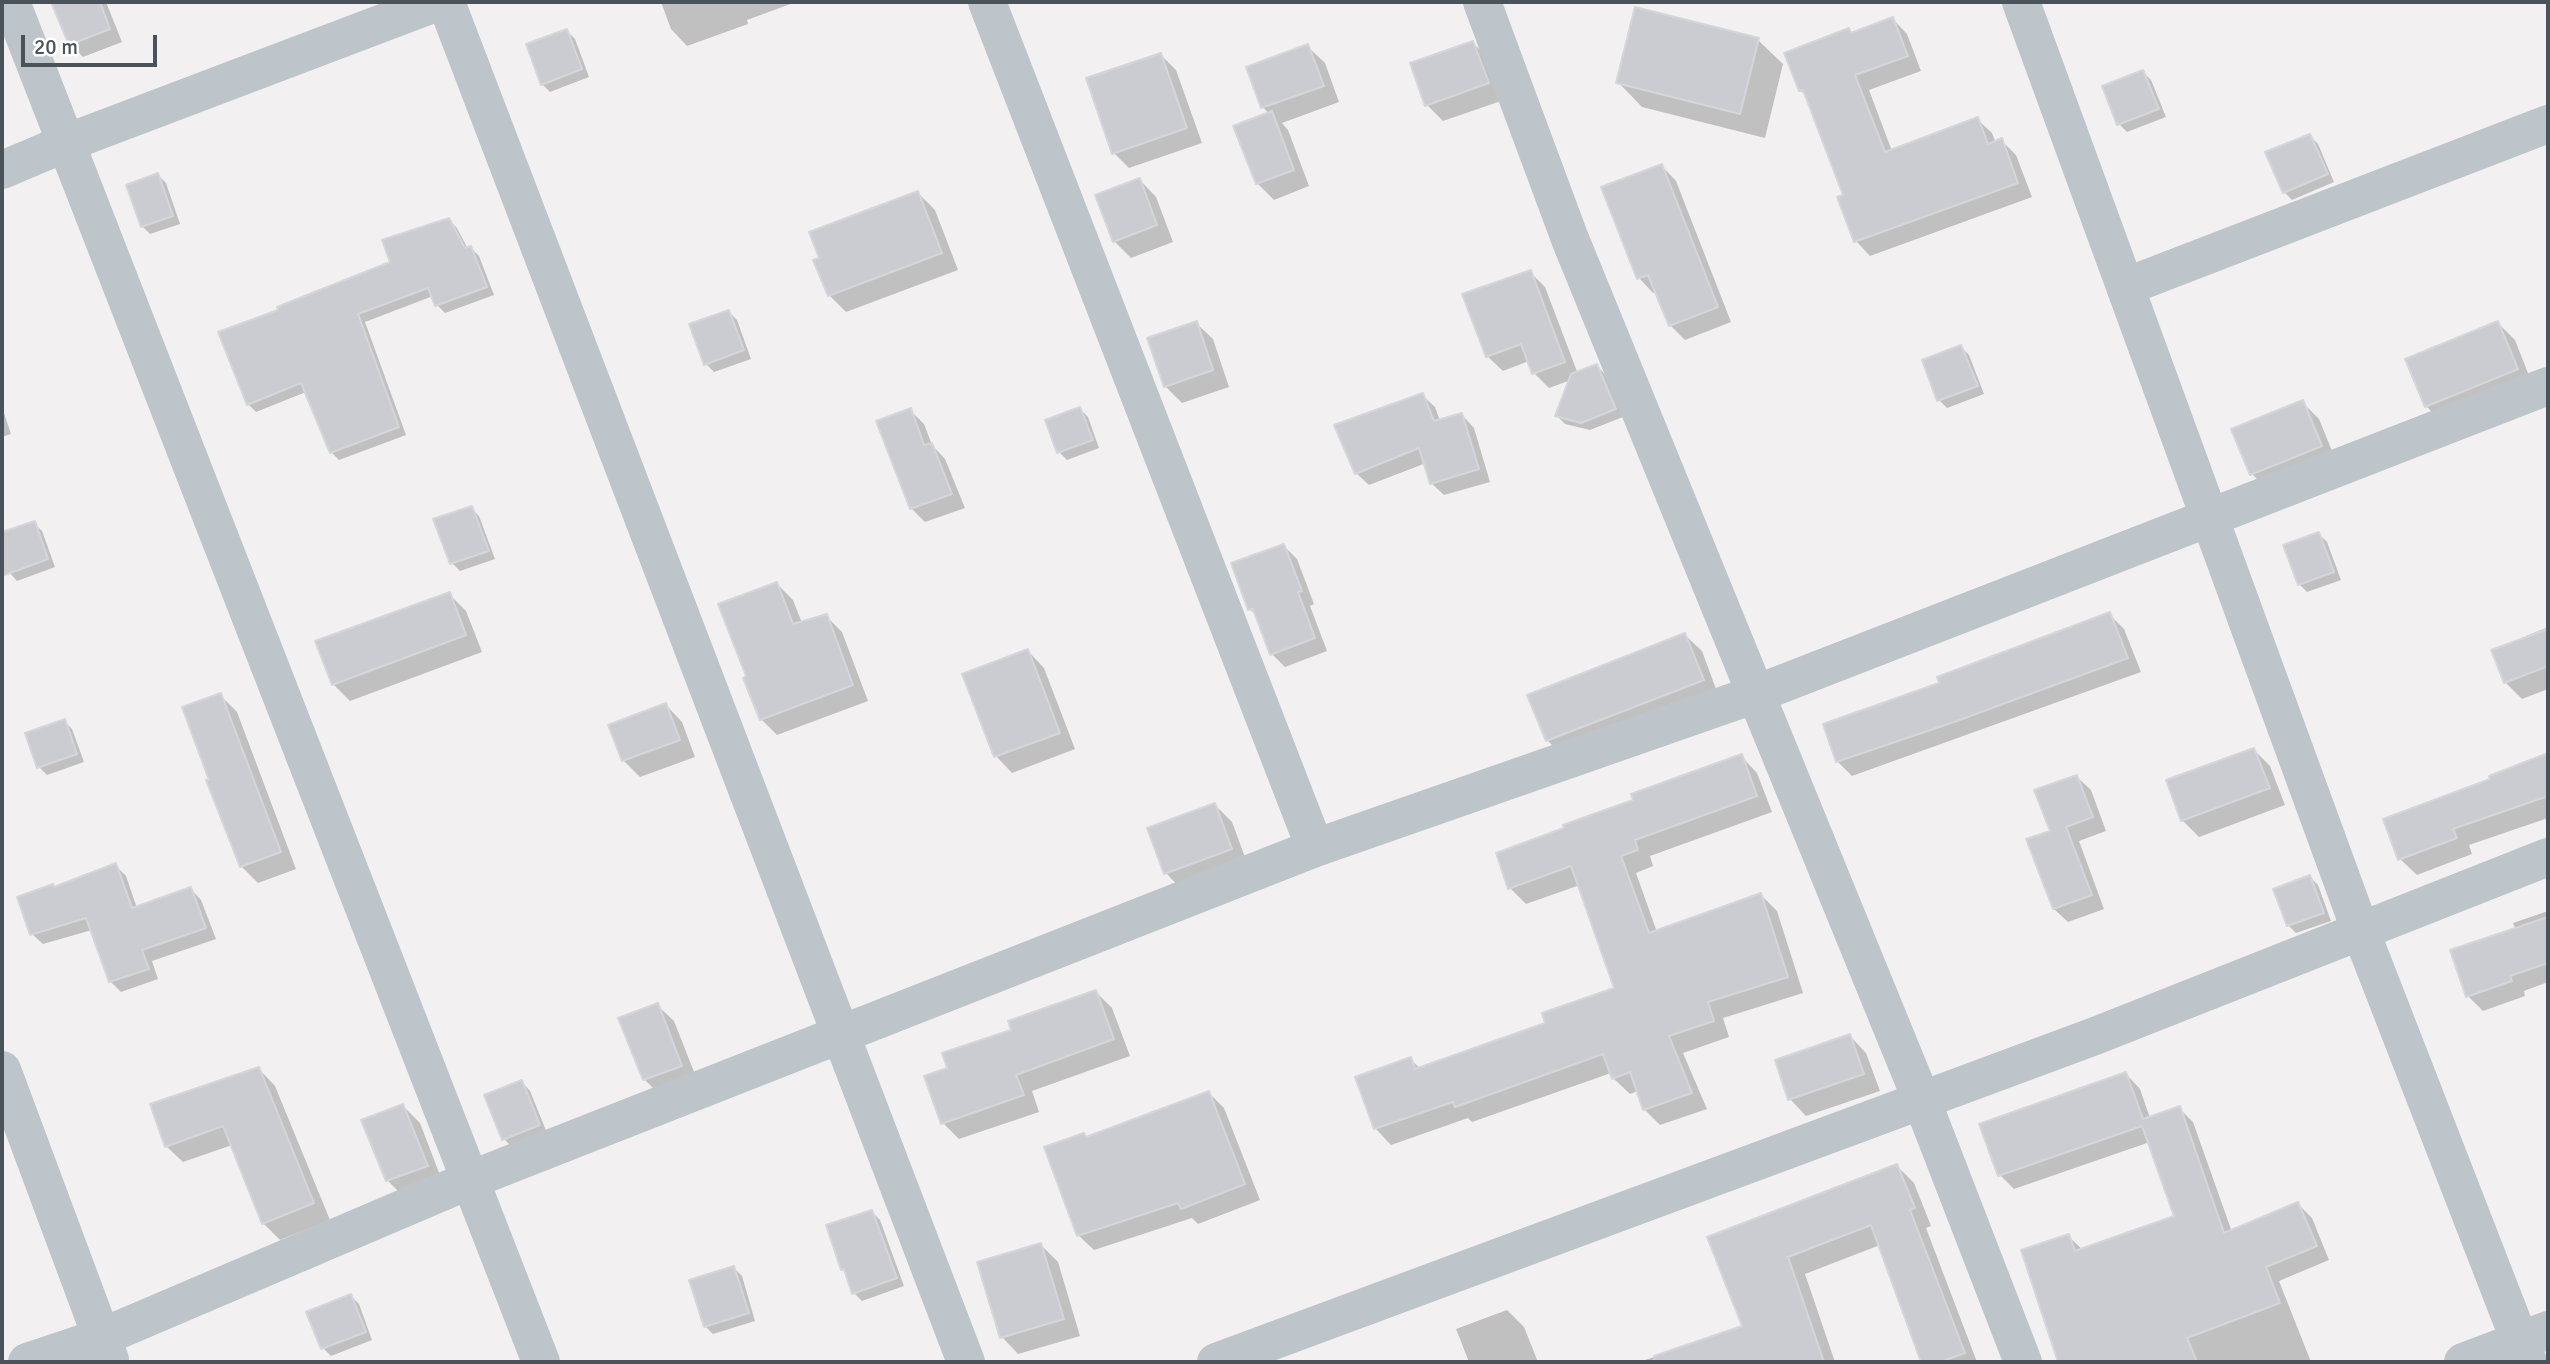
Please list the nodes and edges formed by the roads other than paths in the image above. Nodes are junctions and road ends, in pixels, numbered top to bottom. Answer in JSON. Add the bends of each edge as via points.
{"nodes":[{"id":1,"x":12,"y":2,"type":"edge"},
{"id":2,"x":438,"y":2,"type":"edge"},
{"id":3,"x":446,"y":2,"type":"edge"},
{"id":4,"x":987,"y":2,"type":"edge"},
{"id":5,"x":1482,"y":2,"type":"edge"},
{"id":6,"x":2021,"y":2,"type":"edge"},
{"id":7,"x":2548,"y":124,"type":"edge"},
{"id":8,"x":66,"y":144,"type":"junction"},
{"id":9,"x":2,"y":170,"type":"edge"},
{"id":10,"x":2125,"y":286,"type":"junction"},
{"id":11,"x":2548,"y":386,"type":"edge"},
{"id":12,"x":2209,"y":517,"type":"junction"},
{"id":13,"x":1756,"y":694,"type":"junction"},
{"id":14,"x":1315,"y":848,"type":"junction"},
{"id":15,"x":2548,"y":858,"type":"edge"},
{"id":16,"x":2361,"y":932,"type":"junction"},
{"id":17,"x":841,"y":1035,"type":"junction"},
{"id":18,"x":2,"y":1070,"type":"edge"},
{"id":19,"x":1922,"y":1101,"type":"junction"},
{"id":20,"x":470,"y":1180,"type":"junction"},
{"id":21,"x":2532,"y":1345,"type":"edge"},
{"id":22,"x":106,"y":1350,"type":"edge"},
{"id":23,"x":27,"y":1362,"type":"edge"},
{"id":24,"x":541,"y":1362,"type":"edge"},
{"id":25,"x":967,"y":1362,"type":"edge"},
{"id":26,"x":1216,"y":1362,"type":"edge"},
{"id":27,"x":2023,"y":1362,"type":"edge"},
{"id":28,"x":2463,"y":1362,"type":"edge"}],
"edges":[{"from":1,"to":8,"type":"street"},
{"from":2,"to":8,"type":"street"},
{"from":3,"to":17,"type":"street"},
{"from":4,"to":14,"type":"street"},
{"from":5,"to":13,"type":"street","via":[[1570,239]]},
{"from":6,"to":10,"type":"street"},
{"from":7,"to":10,"type":"street"},
{"from":8,"to":9,"type":"street"},
{"from":8,"to":20,"type":"street"},
{"from":10,"to":12,"type":"street"},
{"from":11,"to":12,"type":"street"},
{"from":12,"to":13,"type":"street"},
{"from":12,"to":16,"type":"street"},
{"from":13,"to":14,"type":"street"},
{"from":13,"to":19,"type":"street"},
{"from":14,"to":17,"type":"street"},
{"from":15,"to":16,"type":"street"},
{"from":16,"to":19,"type":"street"},
{"from":16,"to":21,"type":"street"},
{"from":17,"to":20,"type":"street"},
{"from":17,"to":25,"type":"street"},
{"from":18,"to":22,"type":"street"},
{"from":19,"to":26,"type":"street"},
{"from":19,"to":27,"type":"street"},
{"from":20,"to":22,"type":"street"},
{"from":20,"to":24,"type":"street"},
{"from":21,"to":28,"type":"street"},
{"from":22,"to":23,"type":"street"}]}
